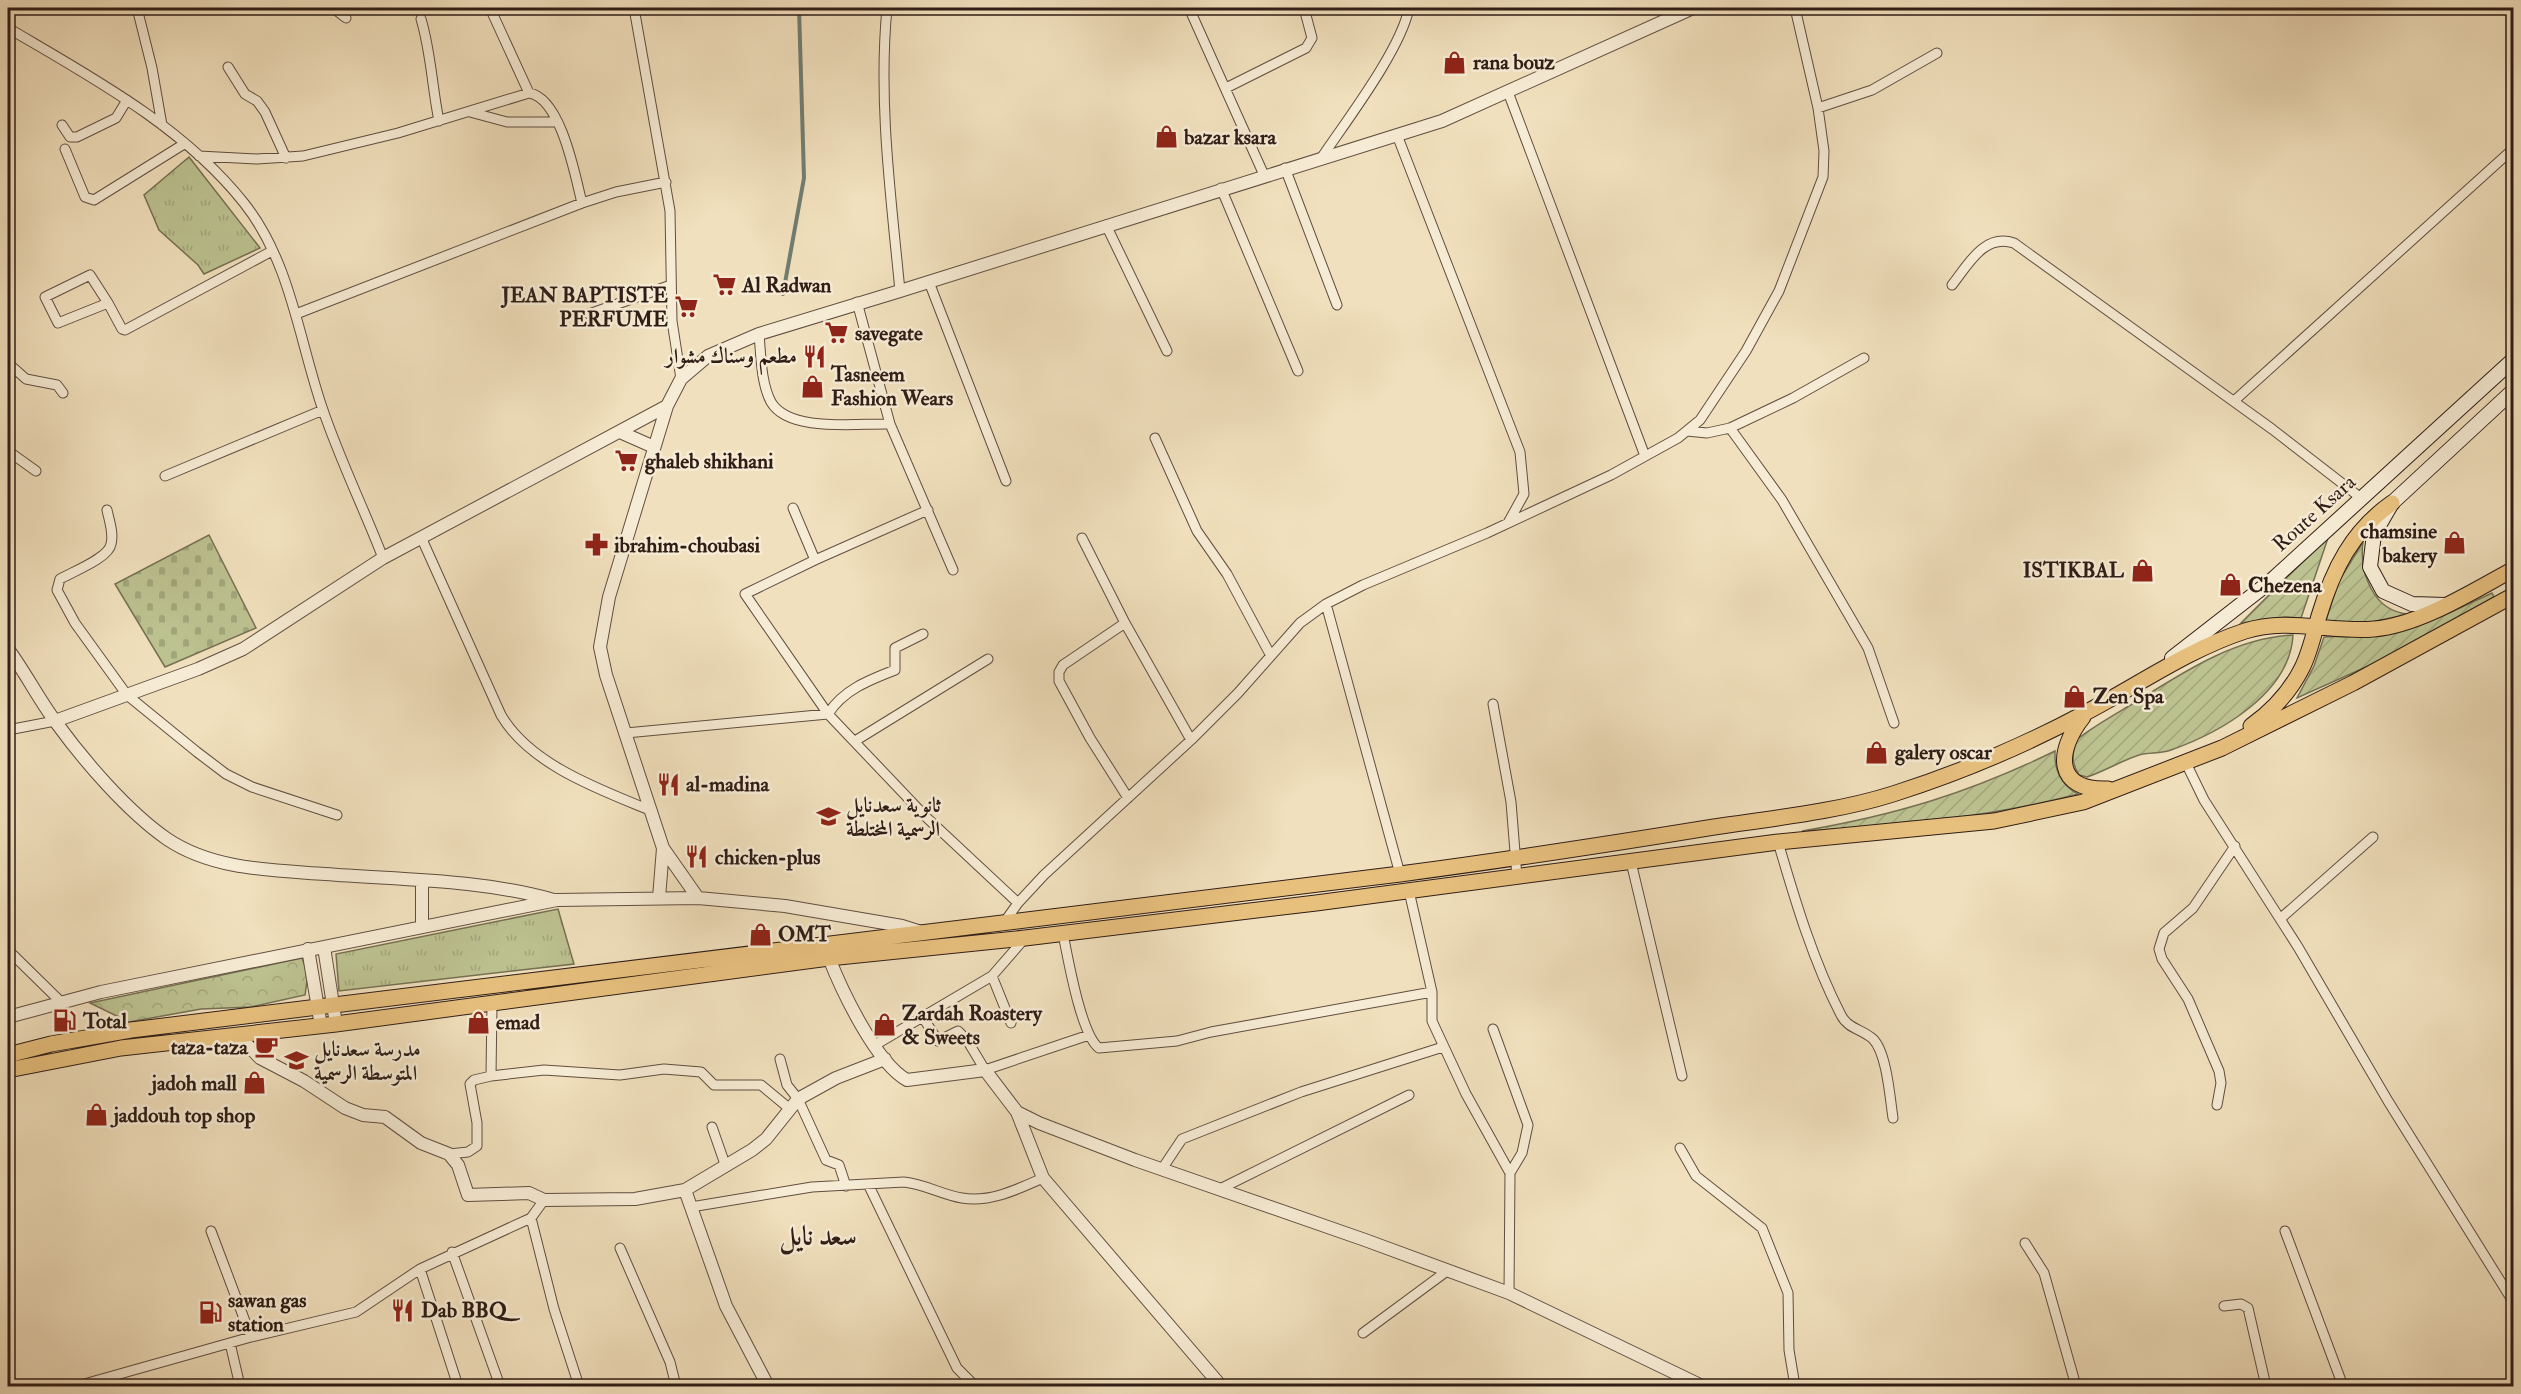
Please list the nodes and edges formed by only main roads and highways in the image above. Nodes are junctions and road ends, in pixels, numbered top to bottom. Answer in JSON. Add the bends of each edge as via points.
{"nodes":[{"id":1,"x":2514,"y":359,"type":"edge"},
{"id":2,"x":2514,"y":390,"type":"edge"},
{"id":3,"x":2392,"y":503,"type":"junction"},
{"id":4,"x":2514,"y":569,"type":"edge"},
{"id":5,"x":2514,"y":595,"type":"edge"},
{"id":6,"x":2446,"y":605,"type":"junction"},
{"id":7,"x":2316,"y":626,"type":"junction"},
{"id":8,"x":2131,"y":685,"type":"junction"},
{"id":9,"x":2086,"y":713,"type":"junction"},
{"id":10,"x":2222,"y":748,"type":"junction"},
{"id":11,"x":2120,"y":788,"type":"junction"},
{"id":12,"x":8,"y":1055,"type":"edge"},
{"id":13,"x":8,"y":1070,"type":"edge"}],
"edges":[{"from":1,"to":8,"type":"main road","name":"Route Ksara","via":[[2235,611]]},
{"from":2,"to":3,"type":"main road"},
{"from":3,"to":6,"type":"main road","via":[[2374,534],[2369,557],[2372,576],[2383,591],[2401,601]]},
{"from":3,"to":7,"type":"highway","via":[[2349,545],[2335,570]]},
{"from":4,"to":6,"type":"highway"},
{"from":5,"to":10,"type":"highway"},
{"from":6,"to":7,"type":"highway","via":[[2383,628]]},
{"from":7,"to":8,"type":"highway","via":[[2248,630]]},
{"from":7,"to":10,"type":"highway","via":[[2301,669],[2285,694],[2263,717]]},
{"from":8,"to":9,"type":"highway"},
{"from":9,"to":11,"type":"highway","via":[[2067,738],[2065,765],[2081,785],[2091,789]]},
{"from":9,"to":12,"type":"highway","via":[[2010,750],[1892,794],[1836,808],[1516,859],[131,1030]]},
{"from":10,"to":11,"type":"highway"},
{"from":11,"to":13,"type":"highway","via":[[2063,807],[1994,821],[1778,842],[1063,934],[829,958],[328,1025],[122,1048]]}]}
